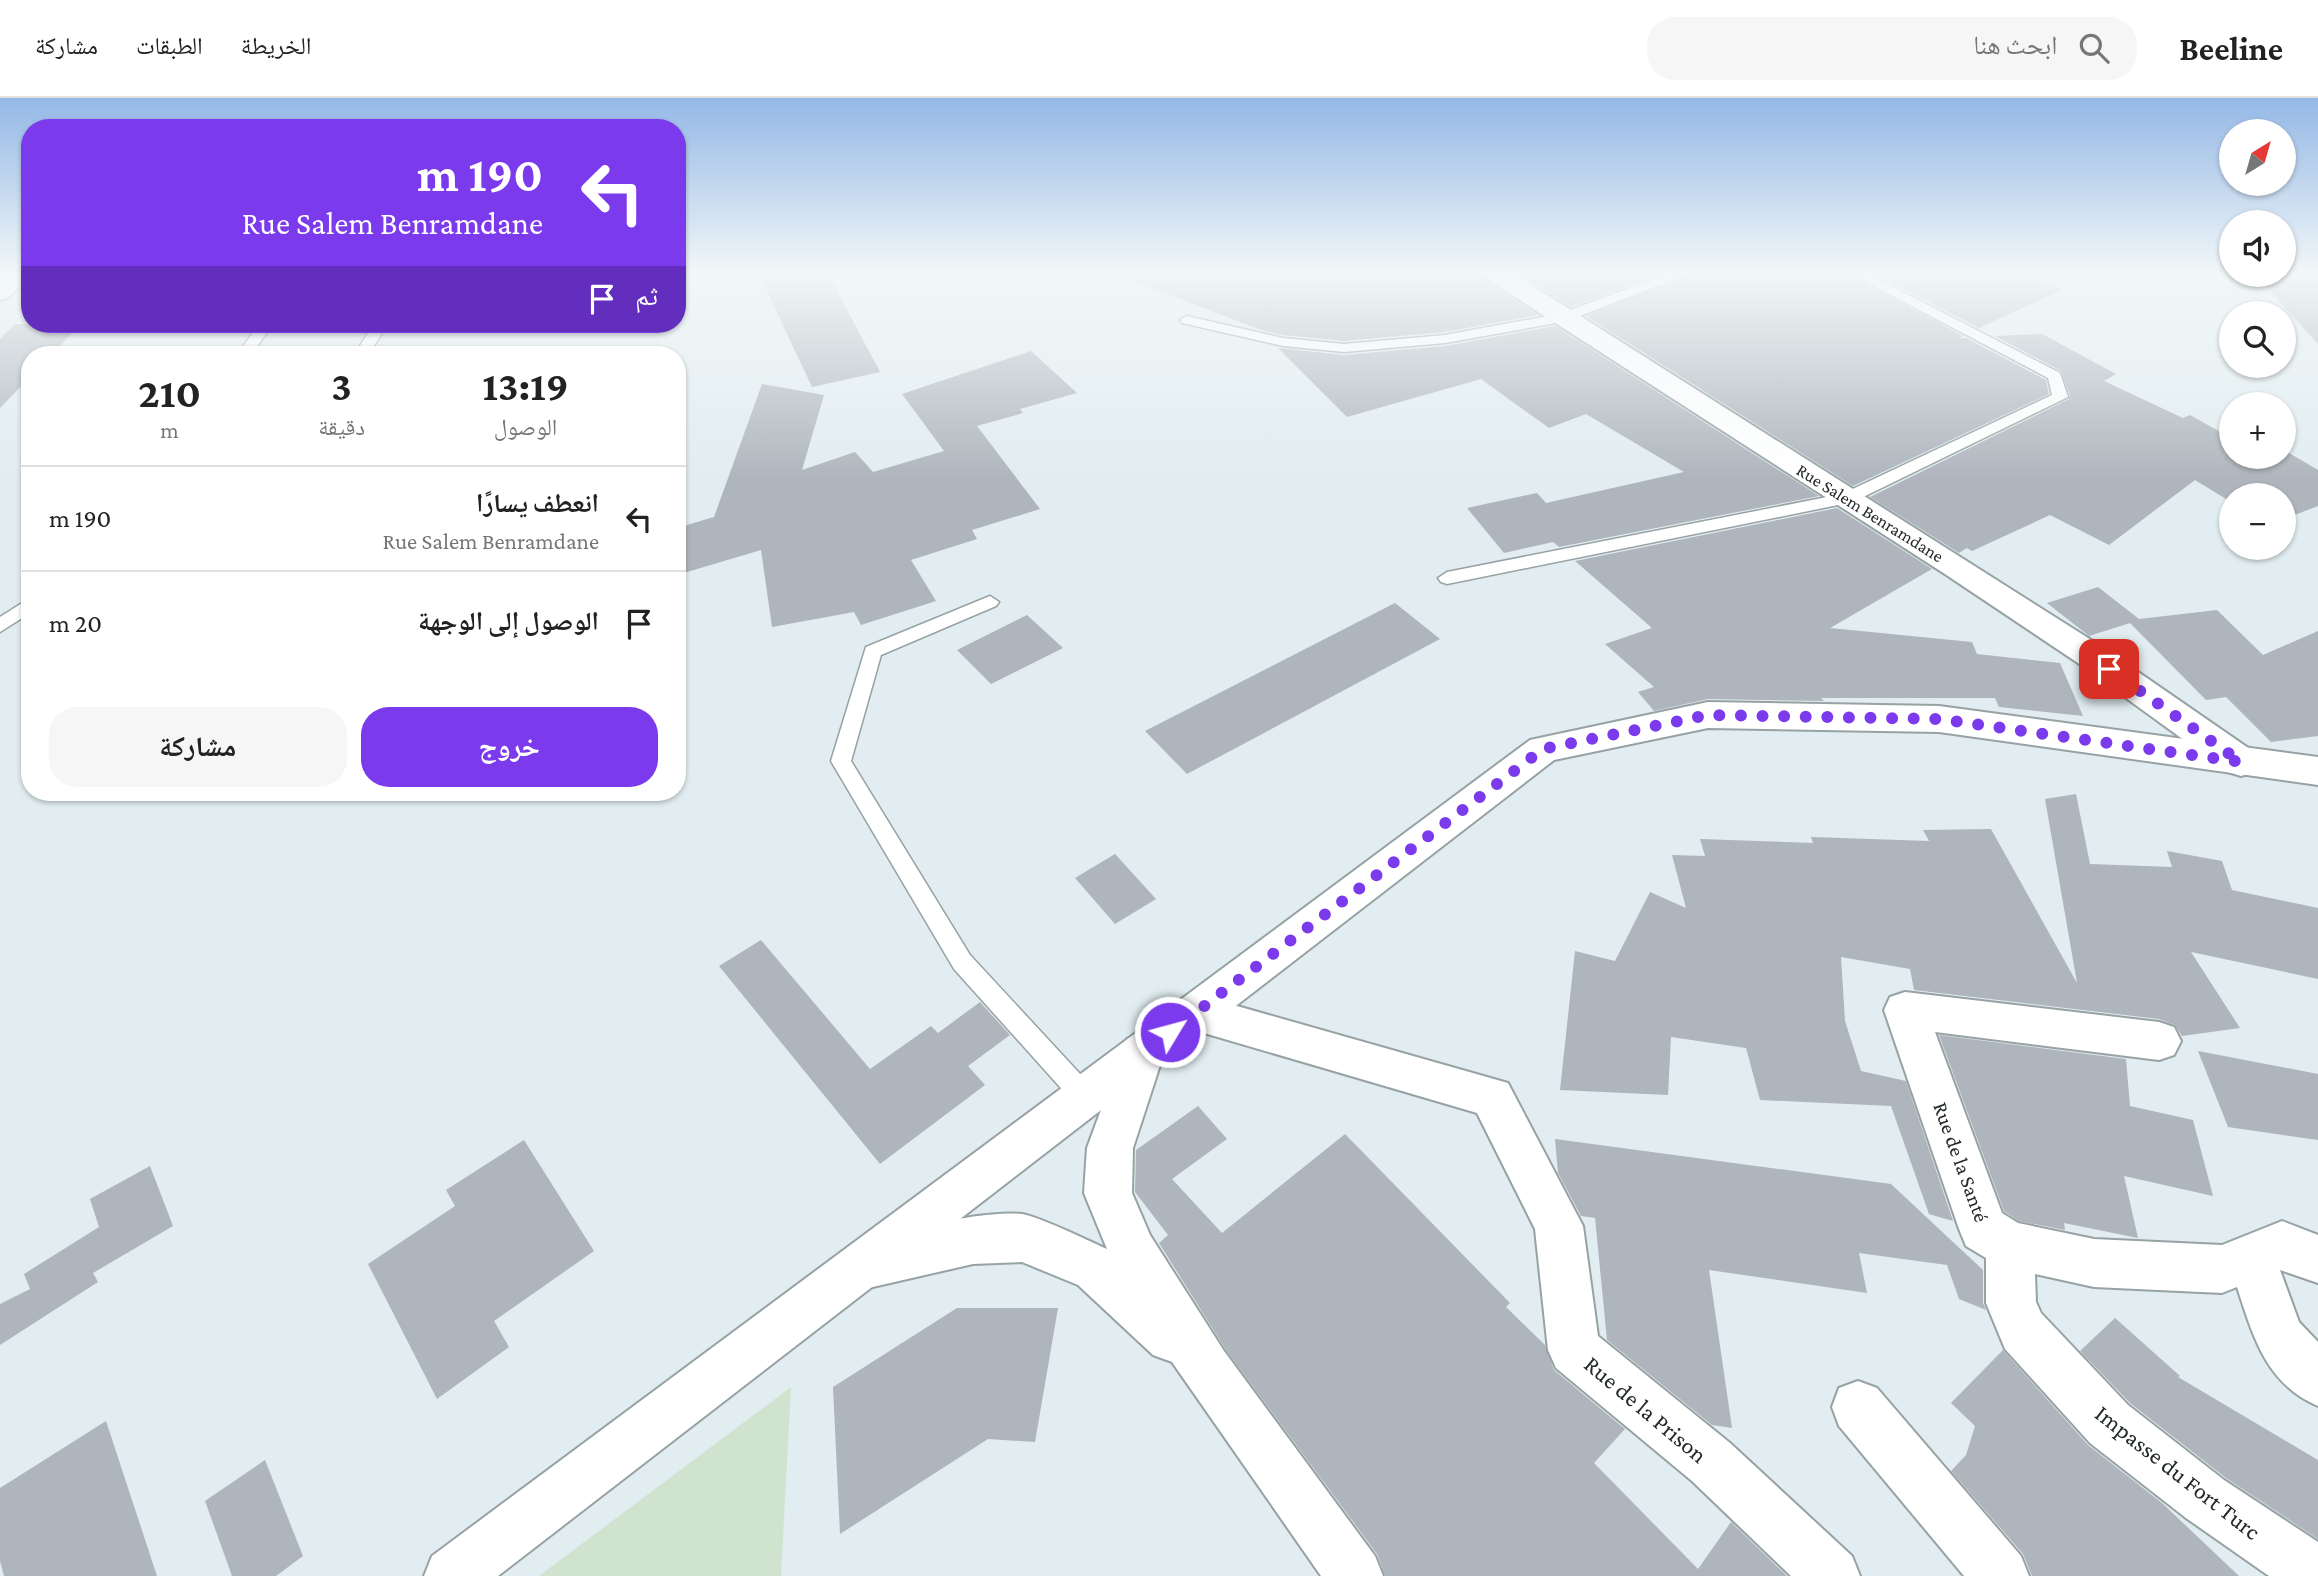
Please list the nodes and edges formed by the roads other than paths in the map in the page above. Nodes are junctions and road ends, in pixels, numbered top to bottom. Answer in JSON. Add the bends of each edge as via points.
{"nodes":[{"id":1,"x":1279,"y":341,"type":"edge"},
{"id":2,"x":1423,"y":341,"type":"edge"},
{"id":3,"x":1598,"y":341,"type":"edge"},
{"id":4,"x":1987,"y":341,"type":"edge"},
{"id":5,"x":1847,"y":498,"type":"junction"},
{"id":6,"x":1447,"y":578,"type":"dead end"},
{"id":7,"x":990,"y":602,"type":"dead end"},
{"id":8,"x":21,"y":611,"type":"edge"},
{"id":9,"x":0,"y":626,"type":"edge"},
{"id":10,"x":2241,"y":762,"type":"junction"},
{"id":11,"x":2318,"y":771,"type":"edge"},
{"id":12,"x":1169,"y":1033,"type":"junction"},
{"id":13,"x":2159,"y":1041,"type":"dead end"},
{"id":14,"x":1085,"y":1097,"type":"junction"},
{"id":15,"x":2010,"y":1245,"type":"junction"},
{"id":16,"x":2251,"y":1258,"type":"junction"},
{"id":17,"x":2318,"y":1259,"type":"edge"},
{"id":18,"x":863,"y":1265,"type":"junction"},
{"id":19,"x":1206,"y":1368,"type":"junction"},
{"id":20,"x":2318,"y":1380,"type":"edge"},
{"id":21,"x":1858,"y":1407,"type":"dead end"},
{"id":22,"x":452,"y":1576,"type":"edge"},
{"id":23,"x":1355,"y":1576,"type":"edge"},
{"id":24,"x":1832,"y":1576,"type":"edge"},
{"id":25,"x":2001,"y":1576,"type":"edge"},
{"id":26,"x":2318,"y":1576,"type":"edge"}],
"edges":[{"from":1,"to":2,"type":"lane","via":[[1344,348]]},
{"from":3,"to":5,"type":"street","name":"Rue Salem Benramdane"},
{"from":4,"to":5,"type":"lane","via":[[2055,376],[2060,397]]},
{"from":5,"to":6,"type":"lane"},
{"from":5,"to":10,"type":"street","name":"Rue Salem Benramdane","via":[[2087,653]]},
{"from":7,"to":14,"type":"lane","via":[[873,651],[841,761],[962,962]]},
{"from":8,"to":9,"type":"lane"},
{"from":10,"to":11,"type":"street"},
{"from":10,"to":12,"type":"street","via":[[1939,719],[1708,715],[1543,749]]},
{"from":12,"to":14,"type":"street"},
{"from":12,"to":19,"type":"street","via":[[1110,1148],[1108,1193],[1133,1252]]},
{"from":12,"to":24,"type":"street","name":"Rue de la Prison","via":[[1492,1097],[1559,1226],[1574,1350],[1711,1462]]},
{"from":13,"to":15,"type":"street","name":"Rue de la Santé","via":[[1905,1010],[1983,1229]]},
{"from":14,"to":18,"type":"street"},
{"from":15,"to":16,"type":"street","name":"Rue de la Santé","via":[[2094,1263],[2222,1269]]},
{"from":15,"to":26,"type":"street","name":"Impasse du Fort Turc","via":[[2011,1303],[2023,1331],[2109,1424],[2205,1499]]},
{"from":16,"to":17,"type":"street","name":"Rue de la Santé","via":[[2282,1245]]},
{"from":16,"to":20,"type":"street","via":[[2279,1338]]},
{"from":18,"to":19,"type":"street","via":[[973,1240],[1023,1238],[1095,1268]]},
{"from":18,"to":22,"type":"street"},
{"from":19,"to":23,"type":"street"},
{"from":21,"to":25,"type":"street"}]}
